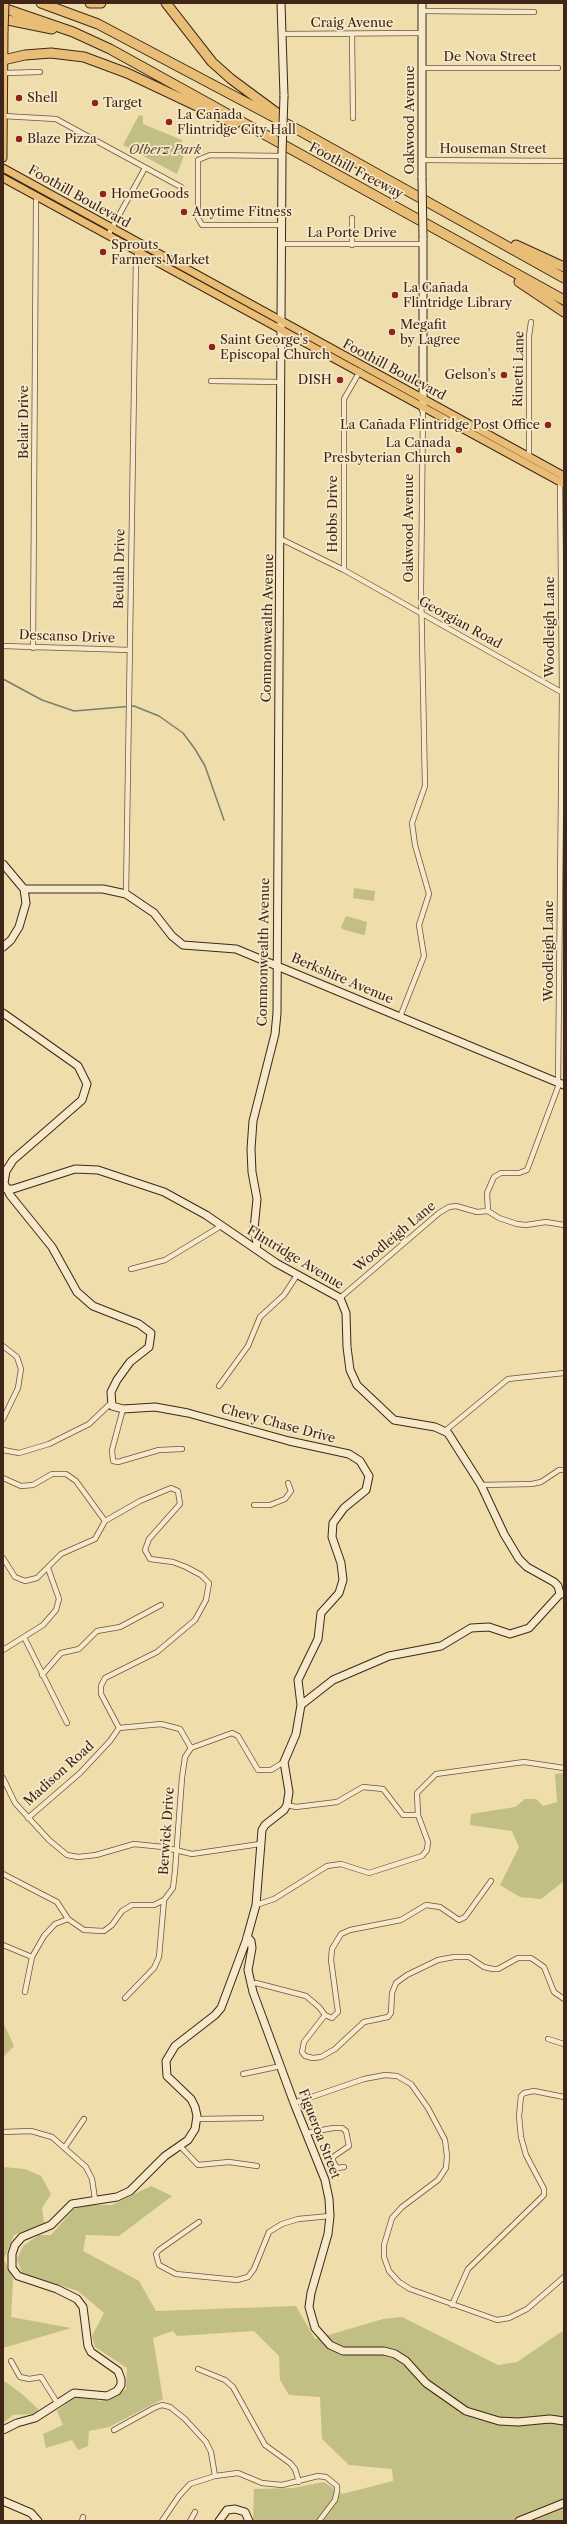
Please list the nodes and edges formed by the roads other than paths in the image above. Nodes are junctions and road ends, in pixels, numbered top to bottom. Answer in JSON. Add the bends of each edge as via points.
{"nodes":[{"id":1,"x":5,"y":3,"type":"edge"},
{"id":2,"x":41,"y":3,"type":"edge"},
{"id":3,"x":90,"y":3,"type":"edge"},
{"id":4,"x":101,"y":3,"type":"edge"},
{"id":5,"x":166,"y":3,"type":"edge"},
{"id":6,"x":282,"y":3,"type":"edge"},
{"id":7,"x":422,"y":3,"type":"edge"},
{"id":8,"x":3,"y":8,"type":"edge"},
{"id":9,"x":422,"y":11,"type":"junction"},
{"id":10,"x":534,"y":12,"type":"dead end"},
{"id":11,"x":3,"y":19,"type":"edge"},
{"id":12,"x":73,"y":32,"type":"junction"},
{"id":13,"x":422,"y":33,"type":"junction"},
{"id":14,"x":282,"y":34,"type":"junction"},
{"id":15,"x":352,"y":34,"type":"junction"},
{"id":16,"x":4,"y":60,"type":"edge"},
{"id":17,"x":422,"y":68,"type":"junction"},
{"id":18,"x":558,"y":68,"type":"dead end"},
{"id":19,"x":40,"y":72,"type":"dead end"},
{"id":20,"x":5,"y":73,"type":"junction"},
{"id":21,"x":4,"y":116,"type":"edge"},
{"id":22,"x":353,"y":118,"type":"dead end"},
{"id":23,"x":302,"y":132,"type":"junction"},
{"id":24,"x":282,"y":152,"type":"junction"},
{"id":25,"x":3,"y":158,"type":"edge"},
{"id":26,"x":422,"y":160,"type":"junction"},
{"id":27,"x":564,"y":161,"type":"edge"},
{"id":28,"x":3,"y":168,"type":"edge"},
{"id":29,"x":145,"y":168,"type":"junction"},
{"id":30,"x":3,"y":178,"type":"edge"},
{"id":31,"x":181,"y":187,"type":"dead end"},
{"id":32,"x":40,"y":193,"type":"junction"},
{"id":33,"x":442,"y":210,"type":"junction"},
{"id":34,"x":352,"y":218,"type":"dead end"},
{"id":35,"x":282,"y":225,"type":"junction"},
{"id":36,"x":110,"y":231,"type":"junction"},
{"id":37,"x":423,"y":241,"type":"junction"},
{"id":38,"x":282,"y":244,"type":"junction"},
{"id":39,"x":352,"y":245,"type":"junction"},
{"id":40,"x":140,"y":248,"type":"junction"},
{"id":41,"x":472,"y":250,"type":"junction"},
{"id":42,"x":564,"y":267,"type":"edge"},
{"id":43,"x":564,"y":278,"type":"edge"},
{"id":44,"x":564,"y":300,"type":"edge"},
{"id":45,"x":564,"y":312,"type":"edge"},
{"id":46,"x":531,"y":322,"type":"dead end"},
{"id":47,"x":282,"y":323,"type":"junction"},
{"id":48,"x":282,"y":331,"type":"junction"},
{"id":49,"x":362,"y":367,"type":"junction"},
{"id":50,"x":358,"y":374,"type":"junction"},
{"id":51,"x":211,"y":381,"type":"dead end"},
{"id":52,"x":281,"y":382,"type":"junction"},
{"id":53,"x":423,"y":399,"type":"junction"},
{"id":54,"x":423,"y":408,"type":"junction"},
{"id":55,"x":528,"y":460,"type":"junction"},
{"id":56,"x":562,"y":475,"type":"edge"},
{"id":57,"x":562,"y":483,"type":"edge"},
{"id":58,"x":281,"y":539,"type":"junction"},
{"id":59,"x":344,"y":570,"type":"junction"},
{"id":60,"x":422,"y":616,"type":"junction"},
{"id":61,"x":3,"y":646,"type":"edge"},
{"id":62,"x":33,"y":648,"type":"junction"},
{"id":63,"x":130,"y":650,"type":"junction"},
{"id":64,"x":563,"y":693,"type":"edge"},
{"id":65,"x":3,"y":864,"type":"edge"},
{"id":66,"x":24,"y":889,"type":"junction"},
{"id":67,"x":126,"y":894,"type":"junction"},
{"id":68,"x":3,"y":947,"type":"edge"},
{"id":69,"x":277,"y":965,"type":"junction"},
{"id":70,"x":3,"y":1013,"type":"edge"},
{"id":71,"x":400,"y":1017,"type":"junction"},
{"id":72,"x":561,"y":1084,"type":"edge"},
{"id":73,"x":4,"y":1188,"type":"edge"},
{"id":74,"x":488,"y":1211,"type":"junction"},
{"id":75,"x":564,"y":1225,"type":"edge"},
{"id":76,"x":221,"y":1226,"type":"junction"},
{"id":77,"x":256,"y":1249,"type":"junction"},
{"id":78,"x":131,"y":1269,"type":"dead end"},
{"id":79,"x":297,"y":1275,"type":"junction"},
{"id":80,"x":340,"y":1298,"type":"junction"},
{"id":81,"x":3,"y":1346,"type":"edge"},
{"id":82,"x":564,"y":1373,"type":"edge"},
{"id":83,"x":219,"y":1386,"type":"dead end"},
{"id":84,"x":111,"y":1403,"type":"junction"},
{"id":85,"x":123,"y":1409,"type":"junction"},
{"id":86,"x":3,"y":1419,"type":"edge"},
{"id":87,"x":445,"y":1431,"type":"junction"},
{"id":88,"x":182,"y":1449,"type":"dead end"},
{"id":89,"x":3,"y":1450,"type":"edge"},
{"id":90,"x":564,"y":1470,"type":"edge"},
{"id":91,"x":3,"y":1478,"type":"edge"},
{"id":92,"x":288,"y":1483,"type":"dead end"},
{"id":93,"x":481,"y":1485,"type":"junction"},
{"id":94,"x":254,"y":1506,"type":"dead end"},
{"id":95,"x":105,"y":1521,"type":"junction"},
{"id":96,"x":3,"y":1558,"type":"edge"},
{"id":97,"x":48,"y":1568,"type":"junction"},
{"id":98,"x":562,"y":1594,"type":"edge"},
{"id":99,"x":161,"y":1605,"type":"dead end"},
{"id":100,"x":24,"y":1636,"type":"junction"},
{"id":101,"x":3,"y":1650,"type":"edge"},
{"id":102,"x":42,"y":1675,"type":"junction"},
{"id":103,"x":299,"y":1692,"type":"junction"},
{"id":104,"x":312,"y":1698,"type":"junction"},
{"id":105,"x":301,"y":1706,"type":"junction"},
{"id":106,"x":67,"y":1723,"type":"dead end"},
{"id":107,"x":119,"y":1728,"type":"junction"},
{"id":108,"x":191,"y":1748,"type":"junction"},
{"id":109,"x":284,"y":1762,"type":"junction"},
{"id":110,"x":564,"y":1768,"type":"edge"},
{"id":111,"x":3,"y":1778,"type":"edge"},
{"id":112,"x":287,"y":1805,"type":"junction"},
{"id":113,"x":418,"y":1816,"type":"junction"},
{"id":114,"x":28,"y":1818,"type":"junction"},
{"id":115,"x":260,"y":1844,"type":"junction"},
{"id":116,"x":178,"y":1852,"type":"junction"},
{"id":117,"x":3,"y":1874,"type":"edge"},
{"id":118,"x":491,"y":1880,"type":"dead end"},
{"id":119,"x":164,"y":1900,"type":"junction"},
{"id":120,"x":256,"y":1905,"type":"junction"},
{"id":121,"x":68,"y":1919,"type":"junction"},
{"id":122,"x":247,"y":1937,"type":"junction"},
{"id":123,"x":3,"y":1945,"type":"edge"},
{"id":124,"x":32,"y":1957,"type":"junction"},
{"id":125,"x":250,"y":1984,"type":"junction"},
{"id":126,"x":25,"y":1992,"type":"dead end"},
{"id":127,"x":125,"y":1998,"type":"dead end"},
{"id":128,"x":564,"y":1999,"type":"edge"},
{"id":129,"x":325,"y":2015,"type":"junction"},
{"id":130,"x":548,"y":2039,"type":"dead end"},
{"id":131,"x":564,"y":2044,"type":"edge"},
{"id":132,"x":281,"y":2066,"type":"junction"},
{"id":133,"x":243,"y":2074,"type":"dead end"},
{"id":134,"x":564,"y":2097,"type":"edge"},
{"id":135,"x":294,"y":2103,"type":"junction"},
{"id":136,"x":260,"y":2118,"type":"dead end"},
{"id":137,"x":84,"y":2119,"type":"dead end"},
{"id":138,"x":197,"y":2119,"type":"junction"},
{"id":139,"x":3,"y":2132,"type":"edge"},
{"id":140,"x":306,"y":2133,"type":"junction"},
{"id":141,"x":180,"y":2146,"type":"junction"},
{"id":142,"x":65,"y":2147,"type":"junction"},
{"id":143,"x":257,"y":2166,"type":"dead end"},
{"id":144,"x":344,"y":2167,"type":"dead end"},
{"id":145,"x":95,"y":2199,"type":"junction"},
{"id":146,"x":330,"y":2216,"type":"junction"},
{"id":147,"x":198,"y":2222,"type":"dead end"},
{"id":148,"x":564,"y":2277,"type":"edge"},
{"id":149,"x":452,"y":2305,"type":"junction"},
{"id":150,"x":11,"y":2361,"type":"dead end"},
{"id":151,"x":198,"y":2369,"type":"dead end"},
{"id":152,"x":58,"y":2404,"type":"junction"},
{"id":153,"x":564,"y":2421,"type":"edge"},
{"id":154,"x":3,"y":2430,"type":"edge"},
{"id":155,"x":114,"y":2430,"type":"dead end"},
{"id":156,"x":215,"y":2476,"type":"junction"},
{"id":157,"x":299,"y":2482,"type":"junction"},
{"id":158,"x":3,"y":2501,"type":"edge"},
{"id":159,"x":564,"y":2502,"type":"edge"},
{"id":160,"x":195,"y":2512,"type":"dead end"},
{"id":161,"x":38,"y":2521,"type":"edge"},
{"id":162,"x":162,"y":2521,"type":"edge"},
{"id":163,"x":190,"y":2521,"type":"edge"},
{"id":164,"x":219,"y":2521,"type":"edge"},
{"id":165,"x":249,"y":2521,"type":"edge"},
{"id":166,"x":320,"y":2521,"type":"edge"},
{"id":167,"x":519,"y":2521,"type":"edge"}],
"edges":[{"from":1,"to":16,"type":"main road","bridge":true},
{"from":2,"to":23,"type":"highway","name":"Foothill Freeway","via":[[98,24]]},
{"from":3,"to":4,"type":"highway"},
{"from":5,"to":23,"type":"highway","via":[[212,62]]},
{"from":6,"to":14,"type":"street","name":"Commonwealth Avenue"},
{"from":7,"to":9,"type":"street","name":"Oakwood Avenue"},
{"from":8,"to":12,"type":"highway","name":"Foothill Freeway"},
{"from":9,"to":10,"type":"street"},
{"from":9,"to":13,"type":"street","name":"Oakwood Avenue"},
{"from":11,"to":12,"type":"highway"},
{"from":12,"to":24,"type":"highway","name":"Foothill Freeway","via":[[214,105]]},
{"from":13,"to":15,"type":"street","name":"Craig Avenue"},
{"from":13,"to":17,"type":"street","name":"Oakwood Avenue"},
{"from":14,"to":15,"type":"street","name":"Craig Avenue"},
{"from":14,"to":24,"type":"street","name":"Commonwealth Avenue","bridge":true},
{"from":15,"to":22,"type":"street"},
{"from":16,"to":20,"type":"main road"},
{"from":16,"to":24,"type":"highway","via":[[51,53],[99,61]]},
{"from":17,"to":18,"type":"street","name":"De Nova Street"},
{"from":17,"to":26,"type":"street","name":"Oakwood Avenue"},
{"from":19,"to":20,"type":"street"},
{"from":20,"to":21,"type":"main road"},
{"from":21,"to":25,"type":"main road"},
{"from":21,"to":29,"type":"street","via":[[47,116],[56,119]]},
{"from":23,"to":33,"type":"highway","name":"Foothill Freeway"},
{"from":24,"to":35,"type":"street","name":"Commonwealth Avenue"},
{"from":24,"to":35,"type":"street","via":[[210,155],[198,160],[200,223]]},
{"from":24,"to":41,"type":"highway","name":"Foothill Freeway"},
{"from":26,"to":27,"type":"street","name":"Houseman Street"},
{"from":26,"to":37,"type":"street","name":"Oakwood Avenue","bridge":true},
{"from":28,"to":32,"type":"main road","name":"Foothill Boulevard"},
{"from":29,"to":31,"type":"street"},
{"from":29,"to":36,"type":"street"},
{"from":30,"to":32,"type":"main road","name":"Foothill Boulevard"},
{"from":32,"to":36,"type":"main road","name":"Foothill Boulevard"},
{"from":32,"to":62,"type":"street","name":"Belair Drive","via":[[36,201]]},
{"from":33,"to":42,"type":"highway"},
{"from":33,"to":43,"type":"highway","name":"Foothill Freeway"},
{"from":34,"to":39,"type":"street"},
{"from":35,"to":38,"type":"street","name":"Commonwealth Avenue"},
{"from":36,"to":40,"type":"main road","name":"Foothill Boulevard"},
{"from":37,"to":39,"type":"street","name":"La Porte Drive"},
{"from":37,"to":53,"type":"street","name":"Oakwood Avenue"},
{"from":38,"to":39,"type":"street","name":"La Porte Drive"},
{"from":38,"to":47,"type":"street","name":"Commonwealth Avenue"},
{"from":40,"to":47,"type":"main road","name":"Foothill Boulevard"},
{"from":40,"to":48,"type":"main road","name":"Foothill Boulevard"},
{"from":40,"to":63,"type":"street","name":"Beulah Drive","via":[[136,259]]},
{"from":41,"to":44,"type":"highway","name":"Foothill Freeway"},
{"from":41,"to":45,"type":"highway"},
{"from":46,"to":55,"type":"street","name":"Rinetti Lane"},
{"from":47,"to":48,"type":"street","name":"Commonwealth Avenue"},
{"from":47,"to":49,"type":"main road","name":"Foothill Boulevard"},
{"from":48,"to":50,"type":"main road","name":"Foothill Boulevard"},
{"from":48,"to":52,"type":"street","name":"Commonwealth Avenue"},
{"from":49,"to":50,"type":"street","name":"Hobbs Drive"},
{"from":49,"to":53,"type":"main road","name":"Foothill Boulevard"},
{"from":50,"to":54,"type":"main road","name":"Foothill Boulevard"},
{"from":50,"to":59,"type":"street","name":"Hobbs Drive","via":[[344,399]]},
{"from":51,"to":52,"type":"street"},
{"from":52,"to":58,"type":"street","name":"Commonwealth Avenue"},
{"from":53,"to":54,"type":"street","name":"Oakwood Avenue"},
{"from":53,"to":55,"type":"main road","name":"Foothill Boulevard"},
{"from":54,"to":55,"type":"main road","name":"Foothill Boulevard"},
{"from":54,"to":60,"type":"street","name":"Oakwood Avenue"},
{"from":55,"to":56,"type":"main road","name":"Foothill Boulevard"},
{"from":55,"to":57,"type":"main road","name":"Foothill Boulevard"},
{"from":56,"to":57,"type":"street","name":"Woodleigh Lane"},
{"from":57,"to":64,"type":"street","name":"Woodleigh Lane"},
{"from":58,"to":59,"type":"street","name":"Georgian Road"},
{"from":58,"to":69,"type":"street","name":"Commonwealth Avenue"},
{"from":59,"to":60,"type":"street","name":"Georgian Road"},
{"from":60,"to":64,"type":"street","name":"Georgian Road"},
{"from":60,"to":71,"type":"street","name":"Oakwood Avenue","via":[[425,786],[412,824],[415,845],[429,894],[418,925],[424,956]]},
{"from":61,"to":62,"type":"street","name":"Descanso Drive"},
{"from":62,"to":63,"type":"street","name":"Descanso Drive"},
{"from":63,"to":67,"type":"street","name":"Beulah Drive"},
{"from":64,"to":72,"type":"street","name":"Woodleigh Lane"},
{"from":65,"to":66,"type":"street"},
{"from":66,"to":67,"type":"street","name":"Berkshire Avenue","via":[[103,889]]},
{"from":66,"to":68,"type":"street","via":[[26,904],[23,919],[11,940]]},
{"from":67,"to":69,"type":"street","name":"Berkshire Avenue","via":[[154,914],[183,945],[231,947]]},
{"from":69,"to":71,"type":"street","name":"Berkshire Avenue"},
{"from":69,"to":77,"type":"street","name":"Commonwealth Avenue","via":[[277,1024],[253,1121],[251,1150],[257,1199],[254,1229]]},
{"from":70,"to":73,"type":"street","via":[[78,1066],[88,1087],[82,1100],[13,1160],[4,1176]]},
{"from":71,"to":72,"type":"street","name":"Berkshire Avenue"},
{"from":72,"to":74,"type":"street","name":"Woodleigh Lane","via":[[527,1170],[519,1173],[501,1173],[494,1177],[487,1193]]},
{"from":73,"to":76,"type":"street","name":"Flintridge Avenue","via":[[13,1189],[75,1169],[98,1170],[164,1192]]},
{"from":73,"to":84,"type":"street","via":[[52,1247],[77,1292],[85,1300],[140,1324],[151,1333],[149,1347],[130,1362],[117,1380],[111,1392]]},
{"from":74,"to":75,"type":"street","via":[[517,1224],[546,1222]]},
{"from":74,"to":80,"type":"street","name":"Woodleigh Lane","via":[[477,1212],[456,1206],[449,1207]]},
{"from":76,"to":77,"type":"street","name":"Flintridge Avenue"},
{"from":76,"to":78,"type":"street","via":[[165,1260]]},
{"from":77,"to":79,"type":"street","name":"Flintridge Avenue"},
{"from":79,"to":80,"type":"street","name":"Flintridge Avenue"},
{"from":79,"to":83,"type":"street","via":[[284,1295],[260,1318],[248,1346]]},
{"from":80,"to":87,"type":"street","name":"Flintridge Avenue","via":[[346,1313],[349,1365],[357,1385],[394,1420]]},
{"from":81,"to":86,"type":"street","via":[[17,1357],[22,1369],[18,1388]]},
{"from":82,"to":87,"type":"street","via":[[508,1379]]},
{"from":84,"to":85,"type":"street","via":[[116,1408]]},
{"from":84,"to":89,"type":"street","via":[[89,1424],[49,1444],[20,1454]]},
{"from":85,"to":88,"type":"street","via":[[112,1450],[113,1461],[118,1462],[158,1450]]},
{"from":85,"to":103,"type":"street","name":"Chevy Chase Drive","via":[[155,1407],[234,1424],[289,1441],[349,1454],[360,1461],[367,1470],[369,1484],[366,1490],[344,1508],[333,1523],[332,1537],[342,1563],[343,1580],[339,1593],[321,1612],[318,1639],[300,1672]]},
{"from":87,"to":93,"type":"street","via":[[454,1440]]},
{"from":90,"to":93,"type":"street","via":[[559,1470],[541,1482],[532,1484]]},
{"from":91,"to":95,"type":"street","via":[[21,1486],[33,1485],[52,1474],[66,1474],[76,1481]]},
{"from":92,"to":94,"type":"street","via":[[291,1491],[285,1499],[270,1505]]},
{"from":93,"to":98,"type":"street","via":[[519,1559],[527,1567],[554,1582]]},
{"from":95,"to":97,"type":"street","via":[[95,1539],[61,1554]]},
{"from":95,"to":107,"type":"street","via":[[140,1501],[171,1488],[178,1492],[180,1504],[149,1538],[145,1550],[150,1559],[173,1562],[186,1567],[201,1574],[209,1583],[206,1600],[195,1620],[157,1652],[105,1678],[100,1686],[101,1694]]},
{"from":96,"to":97,"type":"street","via":[[15,1576],[25,1581],[37,1578]]},
{"from":97,"to":100,"type":"street","via":[[59,1599],[56,1610],[43,1625]]},
{"from":98,"to":104,"type":"street","via":[[528,1628],[510,1634],[489,1627],[472,1628],[441,1646],[401,1652],[365,1665],[333,1680]]},
{"from":99,"to":102,"type":"street","via":[[120,1627],[97,1631],[79,1649],[61,1653]]},
{"from":100,"to":101,"type":"street"},
{"from":100,"to":102,"type":"street"},
{"from":102,"to":106,"type":"street"},
{"from":103,"to":104,"type":"street"},
{"from":103,"to":105,"type":"street","name":"Chevy Chase Drive"},
{"from":104,"to":105,"type":"street"},
{"from":105,"to":109,"type":"street","name":"Chevy Chase Drive","via":[[296,1734]]},
{"from":107,"to":108,"type":"street","via":[[161,1724],[180,1728]]},
{"from":107,"to":114,"type":"street","name":"Madison Road","via":[[85,1768]]},
{"from":108,"to":109,"type":"street","via":[[232,1733],[238,1736],[258,1770],[271,1770]]},
{"from":108,"to":116,"type":"street","name":"Berwick Drive","via":[[185,1757],[182,1778]]},
{"from":109,"to":112,"type":"street","via":[[289,1792]]},
{"from":110,"to":113,"type":"street","via":[[524,1762],[436,1774],[417,1793]]},
{"from":111,"to":114,"type":"street","via":[[15,1803]]},
{"from":112,"to":113,"type":"street","via":[[296,1807],[337,1802],[363,1787],[383,1789],[403,1816]]},
{"from":112,"to":115,"type":"street","via":[[265,1825]]},
{"from":113,"to":120,"type":"street","via":[[428,1842],[427,1850],[422,1856],[369,1873],[341,1864],[327,1866],[274,1899]]},
{"from":114,"to":116,"type":"street","via":[[67,1854],[78,1857],[96,1855],[134,1844],[163,1847]]},
{"from":115,"to":116,"type":"street","via":[[192,1854]]},
{"from":115,"to":120,"type":"street"},
{"from":116,"to":119,"type":"street","name":"Berwick Drive","via":[[173,1888]]},
{"from":117,"to":121,"type":"street","via":[[57,1902]]},
{"from":118,"to":129,"type":"street","via":[[465,1917],[459,1920],[440,1907],[426,1905],[401,1920],[341,1934],[332,1949],[331,1960],[338,2012],[332,2018]]},
{"from":119,"to":121,"type":"street","via":[[154,1905],[132,1905],[122,1911],[104,1931],[84,1930]]},
{"from":119,"to":127,"type":"street","name":"Berwick Drive","via":[[158,1958],[154,1968]]},
{"from":120,"to":122,"type":"street"},
{"from":121,"to":124,"type":"street","via":[[55,1924],[44,1936]]},
{"from":122,"to":125,"type":"street","name":"Figueroa Street","via":[[252,1948],[248,1970]]},
{"from":122,"to":138,"type":"street","via":[[216,2015],[175,2046],[165,2069],[167,2076],[191,2099]]},
{"from":123,"to":124,"type":"street"},
{"from":124,"to":126,"type":"street"},
{"from":125,"to":129,"type":"street","via":[[256,1983],[306,1996],[315,2002]]},
{"from":125,"to":132,"type":"street","name":"Figueroa Street"},
{"from":128,"to":129,"type":"street","via":[[554,1992],[546,1971],[536,1961],[522,1957],[493,1969],[462,1956],[438,1960],[407,1975],[396,1983],[392,1993],[391,2013],[388,2017],[364,2022],[335,2049],[321,2057],[305,2056],[302,2052],[304,2042]]},
{"from":130,"to":131,"type":"street"},
{"from":132,"to":133,"type":"street"},
{"from":132,"to":135,"type":"street","name":"Figueroa Street"},
{"from":134,"to":149,"type":"street","via":[[534,2091],[521,2096],[520,2137],[544,2195],[468,2269]]},
{"from":135,"to":140,"type":"street","name":"Figueroa Street"},
{"from":135,"to":149,"type":"street","via":[[375,2076],[397,2076],[411,2084],[428,2108],[445,2140],[446,2168],[438,2180],[402,2207],[392,2218],[386,2232],[384,2257],[389,2270],[410,2290]]},
{"from":136,"to":138,"type":"street"},
{"from":137,"to":142,"type":"street"},
{"from":138,"to":141,"type":"street","via":[[192,2136]]},
{"from":139,"to":142,"type":"street","via":[[43,2133]]},
{"from":140,"to":144,"type":"street","via":[[333,2128],[342,2128],[346,2131],[349,2146],[333,2157],[337,2168]]},
{"from":140,"to":146,"type":"street","name":"Figueroa Street","via":[[325,2180]]},
{"from":141,"to":143,"type":"street","via":[[198,2165],[229,2162]]},
{"from":141,"to":145,"type":"street","via":[[165,2156],[130,2191],[117,2197]]},
{"from":142,"to":145,"type":"street","via":[[90,2172]]},
{"from":145,"to":152,"type":"street","via":[[72,2204],[51,2225],[22,2237],[12,2254],[12,2268],[18,2276],[57,2289],[77,2300],[83,2307],[85,2338],[91,2352],[120,2375],[120,2385],[111,2394],[74,2393]]},
{"from":146,"to":147,"type":"street","via":[[298,2219],[269,2232],[254,2269],[248,2277],[237,2280],[176,2274],[159,2265],[156,2254],[159,2250]]},
{"from":146,"to":153,"type":"street","name":"Figueroa Street","via":[[309,2307],[315,2328],[330,2345],[350,2352],[384,2351],[395,2354],[439,2392],[466,2411],[481,2416],[499,2421]]},
{"from":148,"to":149,"type":"street","via":[[527,2310],[509,2318],[497,2320]]},
{"from":150,"to":152,"type":"street","via":[[20,2377],[41,2377]]},
{"from":151,"to":157,"type":"street","via":[[225,2380],[233,2387],[265,2445],[290,2463]]},
{"from":152,"to":154,"type":"street","via":[[36,2418],[16,2423]]},
{"from":155,"to":156,"type":"street","via":[[154,2408],[162,2405],[170,2407],[206,2442],[211,2452]]},
{"from":156,"to":157,"type":"street","via":[[238,2473],[262,2483],[282,2485]]},
{"from":156,"to":162,"type":"street","via":[[190,2484]]},
{"from":157,"to":166,"type":"street","via":[[318,2476],[326,2477],[337,2486],[335,2500]]},
{"from":158,"to":161,"type":"street","via":[[31,2513]]},
{"from":159,"to":167,"type":"street"},
{"from":160,"to":163,"type":"street"},
{"from":164,"to":165,"type":"street","via":[[227,2510],[235,2509],[245,2512]]}]}
